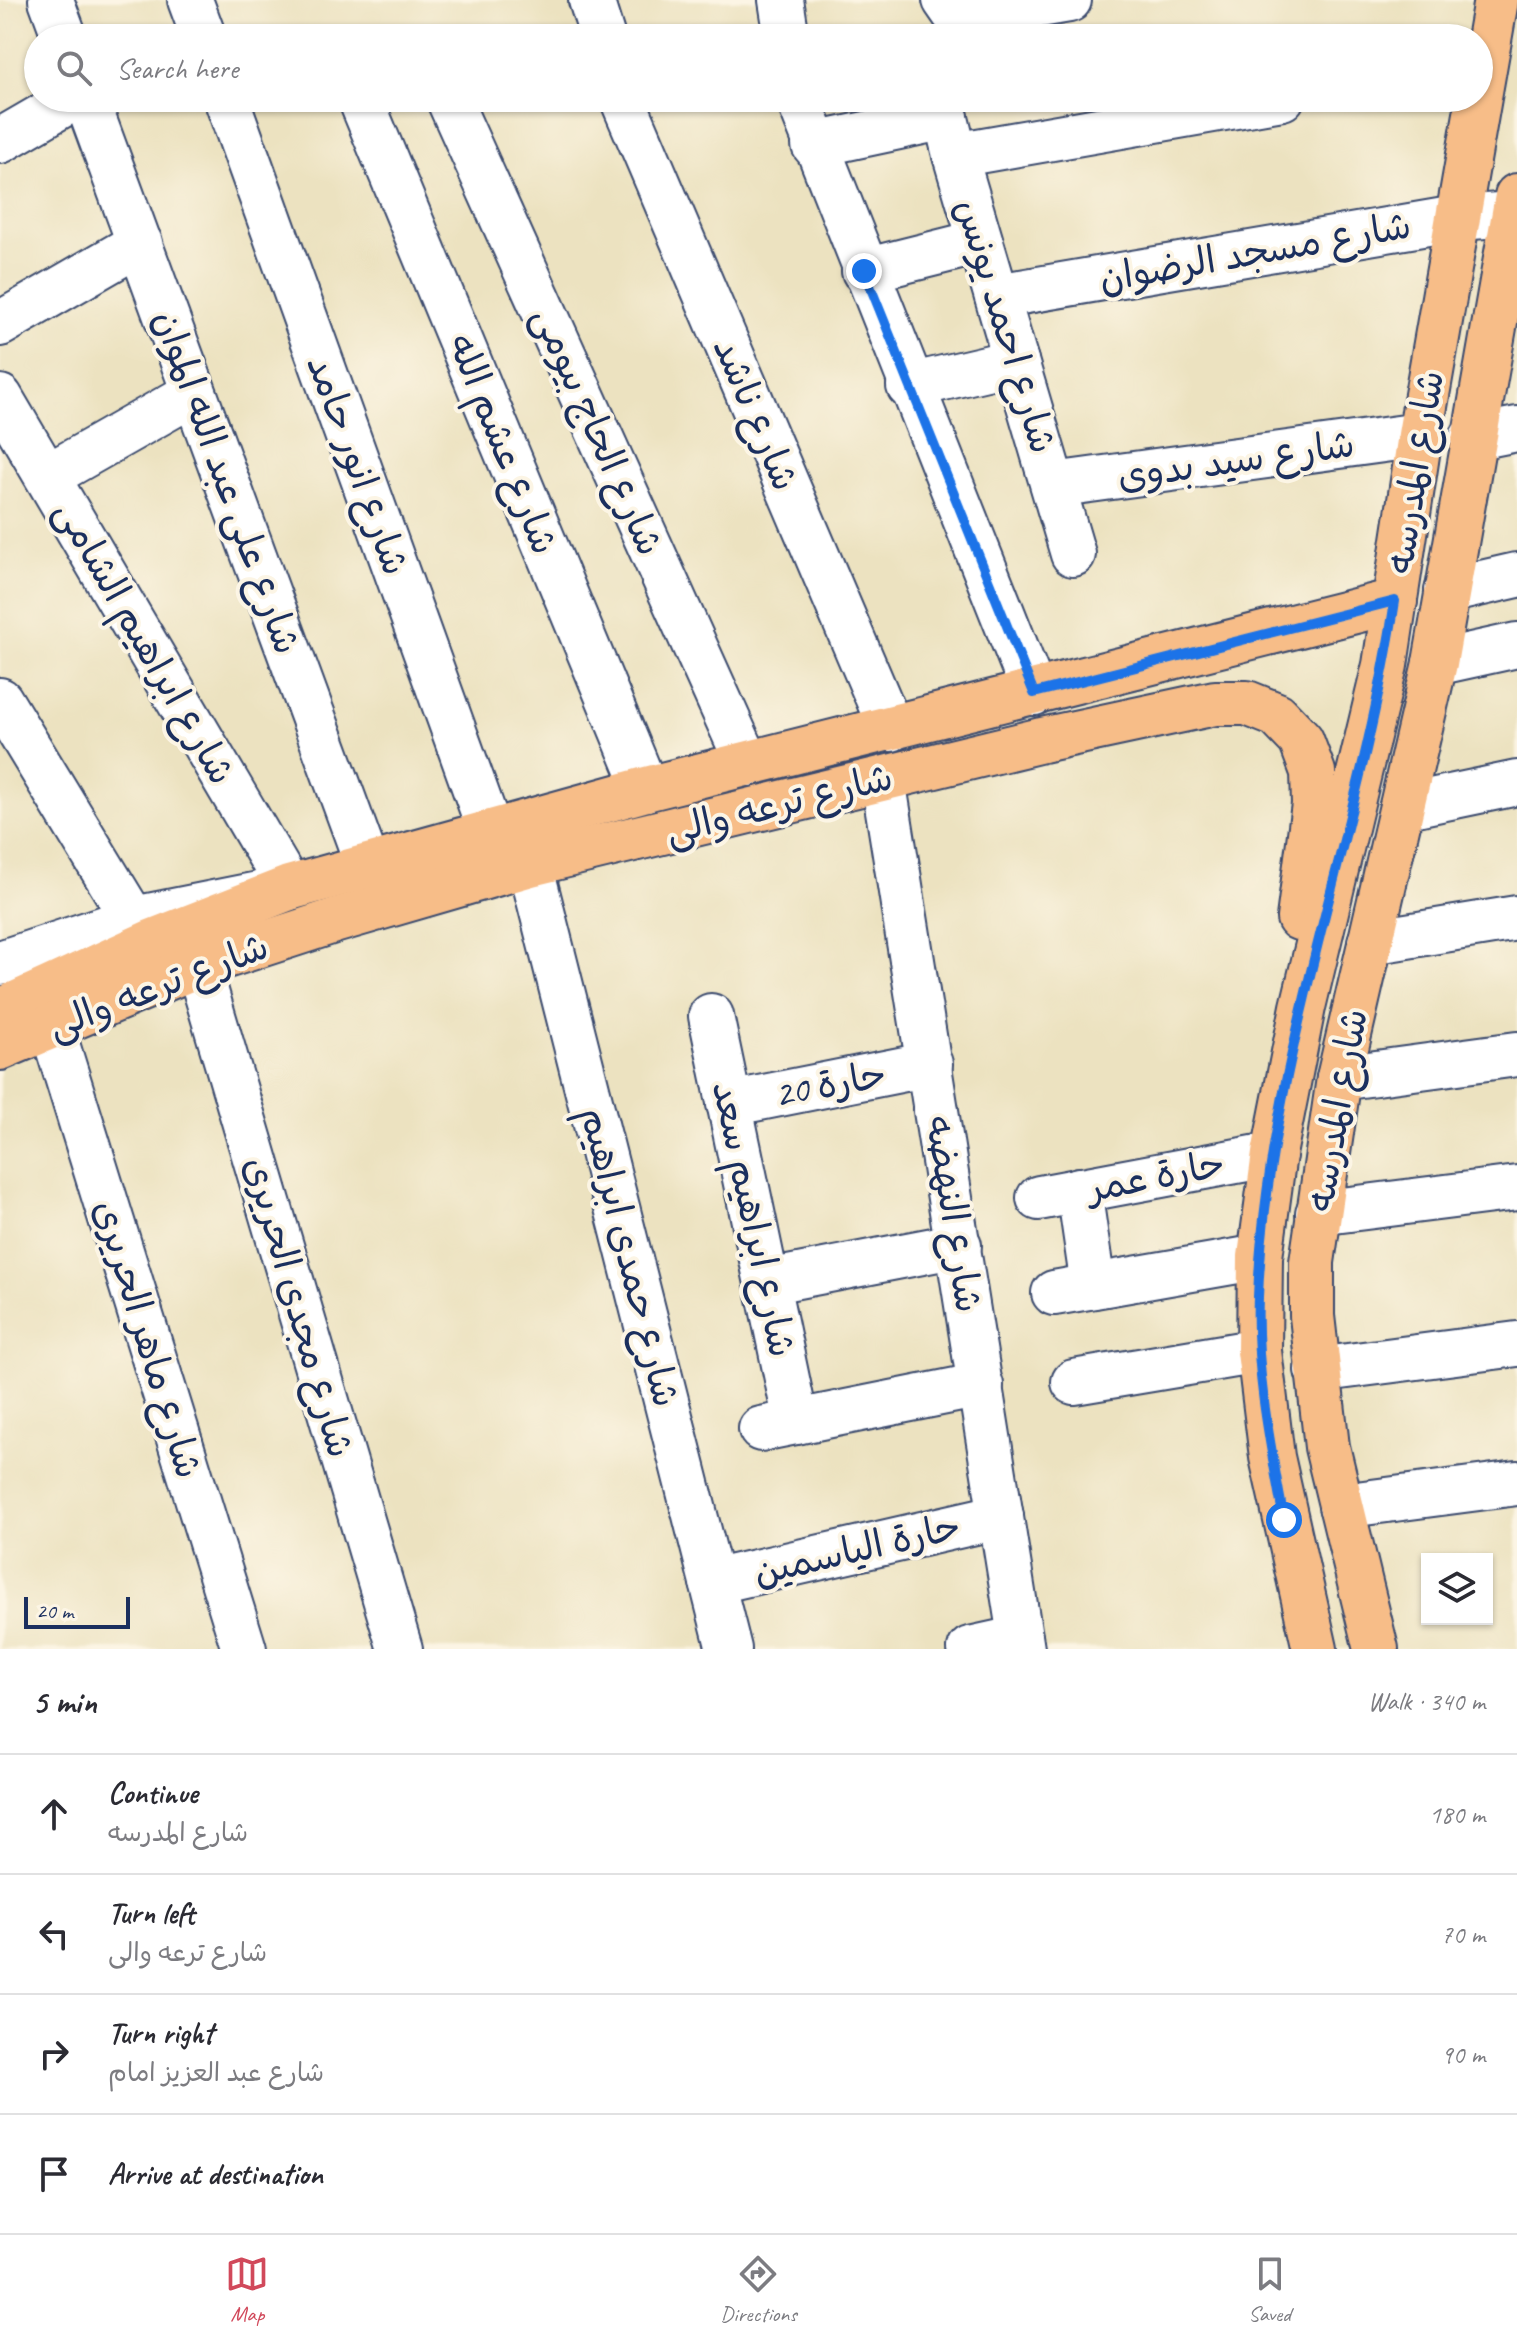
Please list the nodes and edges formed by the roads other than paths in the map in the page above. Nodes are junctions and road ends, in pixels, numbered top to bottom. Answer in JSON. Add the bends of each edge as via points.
{"nodes":[{"id":1,"x":51,"y":0,"type":"edge"},
{"id":2,"x":190,"y":0,"type":"edge"},
{"id":3,"x":591,"y":0,"type":"edge"},
{"id":4,"x":781,"y":0,"type":"edge"},
{"id":5,"x":946,"y":0,"type":"edge"},
{"id":6,"x":1069,"y":0,"type":"edge"},
{"id":7,"x":1496,"y":0,"type":"edge"},
{"id":8,"x":60,"y":24,"type":"edge"},
{"id":9,"x":199,"y":24,"type":"edge"},
{"id":10,"x":599,"y":24,"type":"edge"},
{"id":11,"x":785,"y":24,"type":"edge"},
{"id":12,"x":947,"y":24,"type":"edge"},
{"id":13,"x":1491,"y":24,"type":"edge"},
{"id":14,"x":50,"y":112,"type":"edge"},
{"id":15,"x":91,"y":112,"type":"edge"},
{"id":16,"x":231,"y":112,"type":"edge"},
{"id":17,"x":366,"y":112,"type":"edge"},
{"id":18,"x":454,"y":112,"type":"edge"},
{"id":19,"x":628,"y":112,"type":"edge"},
{"id":20,"x":803,"y":112,"type":"edge"},
{"id":21,"x":1094,"y":112,"type":"edge"},
{"id":22,"x":1475,"y":112,"type":"edge"},
{"id":23,"x":947,"y":123,"type":"edge"},
{"id":24,"x":0,"y":141,"type":"edge"},
{"id":25,"x":814,"y":145,"type":"junction"},
{"id":26,"x":1515,"y":205,"type":"edge"},
{"id":27,"x":1457,"y":218,"type":"junction"},
{"id":28,"x":980,"y":242,"type":"junction"},
{"id":29,"x":140,"y":243,"type":"junction"},
{"id":30,"x":864,"y":271,"type":"junction"},
{"id":31,"x":997,"y":296,"type":"junction"},
{"id":32,"x":0,"y":324,"type":"edge"},
{"id":33,"x":1016,"y":361,"type":"junction"},
{"id":34,"x":909,"y":386,"type":"junction"},
{"id":35,"x":194,"y":393,"type":"junction"},
{"id":36,"x":0,"y":397,"type":"edge"},
{"id":37,"x":1517,"y":429,"type":"edge"},
{"id":38,"x":1420,"y":435,"type":"junction"},
{"id":39,"x":1472,"y":438,"type":"junction"},
{"id":40,"x":48,"y":476,"type":"junction"},
{"id":41,"x":1053,"y":485,"type":"junction"},
{"id":42,"x":1073,"y":554,"type":"dead end"},
{"id":43,"x":1517,"y":575,"type":"edge"},
{"id":44,"x":1447,"y":591,"type":"junction"},
{"id":45,"x":1395,"y":601,"type":"junction"},
{"id":46,"x":1517,"y":645,"type":"edge"},
{"id":47,"x":1435,"y":663,"type":"junction"},
{"id":48,"x":1034,"y":693,"type":"junction"},
{"id":49,"x":0,"y":700,"type":"edge"},
{"id":50,"x":891,"y":729,"type":"junction"},
{"id":51,"x":748,"y":764,"type":"junction"},
{"id":52,"x":883,"y":779,"type":"junction"},
{"id":53,"x":1517,"y":783,"type":"edge"},
{"id":54,"x":646,"y":789,"type":"junction"},
{"id":55,"x":1402,"y":807,"type":"junction"},
{"id":56,"x":490,"y":831,"type":"junction"},
{"id":57,"x":530,"y":864,"type":"junction"},
{"id":58,"x":368,"y":866,"type":"junction"},
{"id":59,"x":289,"y":888,"type":"junction"},
{"id":60,"x":1517,"y":918,"type":"edge"},
{"id":61,"x":133,"y":919,"type":"junction"},
{"id":62,"x":1370,"y":942,"type":"junction"},
{"id":63,"x":0,"y":963,"type":"edge"},
{"id":64,"x":198,"y":965,"type":"junction"},
{"id":65,"x":1303,"y":1007,"type":"junction"},
{"id":66,"x":0,"y":1011,"type":"edge"},
{"id":67,"x":711,"y":1016,"type":"dead end"},
{"id":68,"x":52,"y":1028,"type":"junction"},
{"id":69,"x":0,"y":1048,"type":"edge"},
{"id":70,"x":1517,"y":1054,"type":"edge"},
{"id":71,"x":930,"y":1064,"type":"junction"},
{"id":72,"x":1339,"y":1078,"type":"junction"},
{"id":73,"x":729,"y":1104,"type":"junction"},
{"id":74,"x":1274,"y":1154,"type":"junction"},
{"id":75,"x":1517,"y":1188,"type":"edge"},
{"id":76,"x":1318,"y":1213,"type":"junction"},
{"id":77,"x":959,"y":1245,"type":"junction"},
{"id":78,"x":1260,"y":1257,"type":"junction"},
{"id":79,"x":767,"y":1282,"type":"junction"},
{"id":80,"x":1517,"y":1344,"type":"edge"},
{"id":81,"x":1259,"y":1351,"type":"junction"},
{"id":82,"x":1317,"y":1370,"type":"junction"},
{"id":83,"x":1074,"y":1382,"type":"dead end"},
{"id":84,"x":981,"y":1385,"type":"junction"},
{"id":85,"x":1327,"y":1447,"type":"junction"},
{"id":86,"x":1272,"y":1457,"type":"junction"},
{"id":87,"x":1517,"y":1483,"type":"edge"},
{"id":88,"x":1341,"y":1506,"type":"junction"},
{"id":89,"x":1001,"y":1516,"type":"junction"},
{"id":90,"x":712,"y":1582,"type":"junction"},
{"id":91,"x":1021,"y":1643,"type":"edge"},
{"id":92,"x":244,"y":1649,"type":"edge"},
{"id":93,"x":400,"y":1649,"type":"edge"},
{"id":94,"x":729,"y":1649,"type":"edge"},
{"id":95,"x":970,"y":1649,"type":"edge"},
{"id":96,"x":1315,"y":1649,"type":"edge"},
{"id":97,"x":1376,"y":1649,"type":"edge"}],
"edges":[{"from":1,"to":8,"type":"street"},
{"from":2,"to":9,"type":"street"},
{"from":3,"to":10,"type":"street"},
{"from":4,"to":11,"type":"street"},
{"from":5,"to":6,"type":"street","via":[[954,13],[968,17]]},
{"from":5,"to":12,"type":"street"},
{"from":7,"to":13,"type":"main road","name":"شارع المدرسه"},
{"from":14,"to":24,"type":"street"},
{"from":15,"to":29,"type":"street","name":"شارع على عبد الله الموان"},
{"from":16,"to":56,"type":"street","name":"شارع انور حامد"},
{"from":17,"to":54,"type":"street","name":"شارع عشم الله"},
{"from":18,"to":51,"type":"street","name":"شارع الحاج بيومى"},
{"from":19,"to":50,"type":"street","name":"شارع ناشد"},
{"from":20,"to":25,"type":"street"},
{"from":21,"to":23,"type":"street"},
{"from":22,"to":27,"type":"main road","name":"شارع المدرسه"},
{"from":23,"to":25,"type":"street"},
{"from":23,"to":28,"type":"street","name":"شارع احمد يونس"},
{"from":25,"to":30,"type":"street"},
{"from":26,"to":27,"type":"street","name":"شارع مسجد الرضوان"},
{"from":26,"to":39,"type":"main road","name":"شارع المدرسه"},
{"from":27,"to":31,"type":"street","name":"شارع مسجد الرضوان"},
{"from":27,"to":38,"type":"main road","name":"شارع المدرسه"},
{"from":28,"to":30,"type":"street"},
{"from":28,"to":31,"type":"street","name":"شارع احمد يونس"},
{"from":29,"to":32,"type":"street"},
{"from":29,"to":35,"type":"street","name":"شارع على عبد الله الموان"},
{"from":30,"to":34,"type":"street"},
{"from":31,"to":33,"type":"street","name":"شارع احمد يونس"},
{"from":33,"to":34,"type":"street"},
{"from":33,"to":41,"type":"street","name":"شارع احمد يونس"},
{"from":34,"to":48,"type":"street"},
{"from":35,"to":40,"type":"street"},
{"from":35,"to":58,"type":"street","name":"شارع على عبد الله الموان"},
{"from":36,"to":40,"type":"street","name":"شارع ابراهيم الشامى"},
{"from":37,"to":39,"type":"street"},
{"from":38,"to":41,"type":"street","name":"شارع سيد بدوى"},
{"from":38,"to":45,"type":"main road","name":"شارع المدرسه"},
{"from":39,"to":44,"type":"main road","name":"شارع المدرسه"},
{"from":40,"to":59,"type":"street","name":"شارع ابراهيم الشامى"},
{"from":41,"to":42,"type":"street","name":"شارع احمد يونس"},
{"from":43,"to":44,"type":"street"},
{"from":44,"to":47,"type":"main road","name":"شارع المدرسه"},
{"from":45,"to":48,"type":"main road","name":"شارع ترعه والى"},
{"from":45,"to":65,"type":"main road","name":"شارع المدرسه","via":[[1385,665]]},
{"from":46,"to":47,"type":"street"},
{"from":47,"to":55,"type":"main road","name":"شارع المدرسه"},
{"from":48,"to":50,"type":"main road","name":"شارع ترعه والى"},
{"from":49,"to":61,"type":"street"},
{"from":50,"to":51,"type":"main road","name":"شارع ترعه والى"},
{"from":51,"to":54,"type":"main road","name":"شارع ترعه والى"},
{"from":52,"to":57,"type":"main road","name":"شارع ترعه والى"},
{"from":52,"to":65,"type":"main road","name":"شارع ترعه والى","via":[[1215,703],[1247,703],[1277,715],[1301,740],[1313,772],[1314,804],[1298,928]]},
{"from":52,"to":71,"type":"street","name":"شارع النهضه"},
{"from":53,"to":55,"type":"street"},
{"from":54,"to":56,"type":"main road","name":"شارع ترعه والى"},
{"from":55,"to":62,"type":"main road","name":"شارع المدرسه"},
{"from":56,"to":58,"type":"main road","name":"شارع ترعه والى"},
{"from":57,"to":64,"type":"main road","name":"شارع ترعه والى"},
{"from":57,"to":90,"type":"street","name":"شارع حمدى ابراهيم"},
{"from":58,"to":59,"type":"main road","name":"شارع ترعه والى"},
{"from":59,"to":61,"type":"street","name":"شارع ترعه والى"},
{"from":59,"to":66,"type":"main road","via":[[151,942]]},
{"from":60,"to":62,"type":"street"},
{"from":61,"to":63,"type":"street","name":"شارع ترعه والى"},
{"from":62,"to":72,"type":"main road","name":"شارع المدرسه"},
{"from":64,"to":68,"type":"main road","name":"شارع ترعه والى"},
{"from":64,"to":93,"type":"street","name":"شارع مجدى الحريرى"},
{"from":65,"to":74,"type":"main road","name":"شارع المدرسه"},
{"from":67,"to":73,"type":"street","name":"شارع ابراهيم سعد"},
{"from":68,"to":69,"type":"main road","name":"شارع ترعه والى"},
{"from":68,"to":92,"type":"street","name":"شارع ماهر الحريرى"},
{"from":70,"to":72,"type":"street"},
{"from":71,"to":73,"type":"street","name":"حارة 20"},
{"from":71,"to":77,"type":"street","name":"شارع النهضه"},
{"from":72,"to":76,"type":"main road","name":"شارع المدرسه"},
{"from":73,"to":79,"type":"street","name":"شارع ابراهيم سعد"},
{"from":74,"to":78,"type":"main road","name":"شارع المدرسه"},
{"from":74,"to":78,"type":"street","name":"حارة عمر","via":[[1059,1194],[1074,1290]]},
{"from":75,"to":76,"type":"street"},
{"from":76,"to":82,"type":"main road","name":"شارع المدرسه","via":[[1312,1303]]},
{"from":77,"to":79,"type":"street"},
{"from":77,"to":84,"type":"street","name":"شارع النهضه"},
{"from":78,"to":81,"type":"main road","name":"شارع المدرسه"},
{"from":79,"to":84,"type":"street","name":"شارع ابراهيم سعد","via":[[779,1425]]},
{"from":80,"to":82,"type":"street"},
{"from":81,"to":83,"type":"street"},
{"from":81,"to":86,"type":"main road","name":"شارع المدرسه"},
{"from":82,"to":85,"type":"main road","name":"شارع المدرسه"},
{"from":84,"to":89,"type":"street","name":"شارع النهضه"},
{"from":85,"to":86,"type":"main road"},
{"from":85,"to":88,"type":"main road","name":"شارع المدرسه"},
{"from":86,"to":96,"type":"main road","name":"شارع المدرسه"},
{"from":87,"to":88,"type":"street"},
{"from":88,"to":97,"type":"main road","name":"شارع المدرسه"},
{"from":89,"to":90,"type":"street","name":"حارة الياسمين"},
{"from":89,"to":91,"type":"street","name":"شارع النهضه"},
{"from":90,"to":94,"type":"street","name":"شارع حمدى ابراهيم"},
{"from":91,"to":95,"type":"street"}]}
